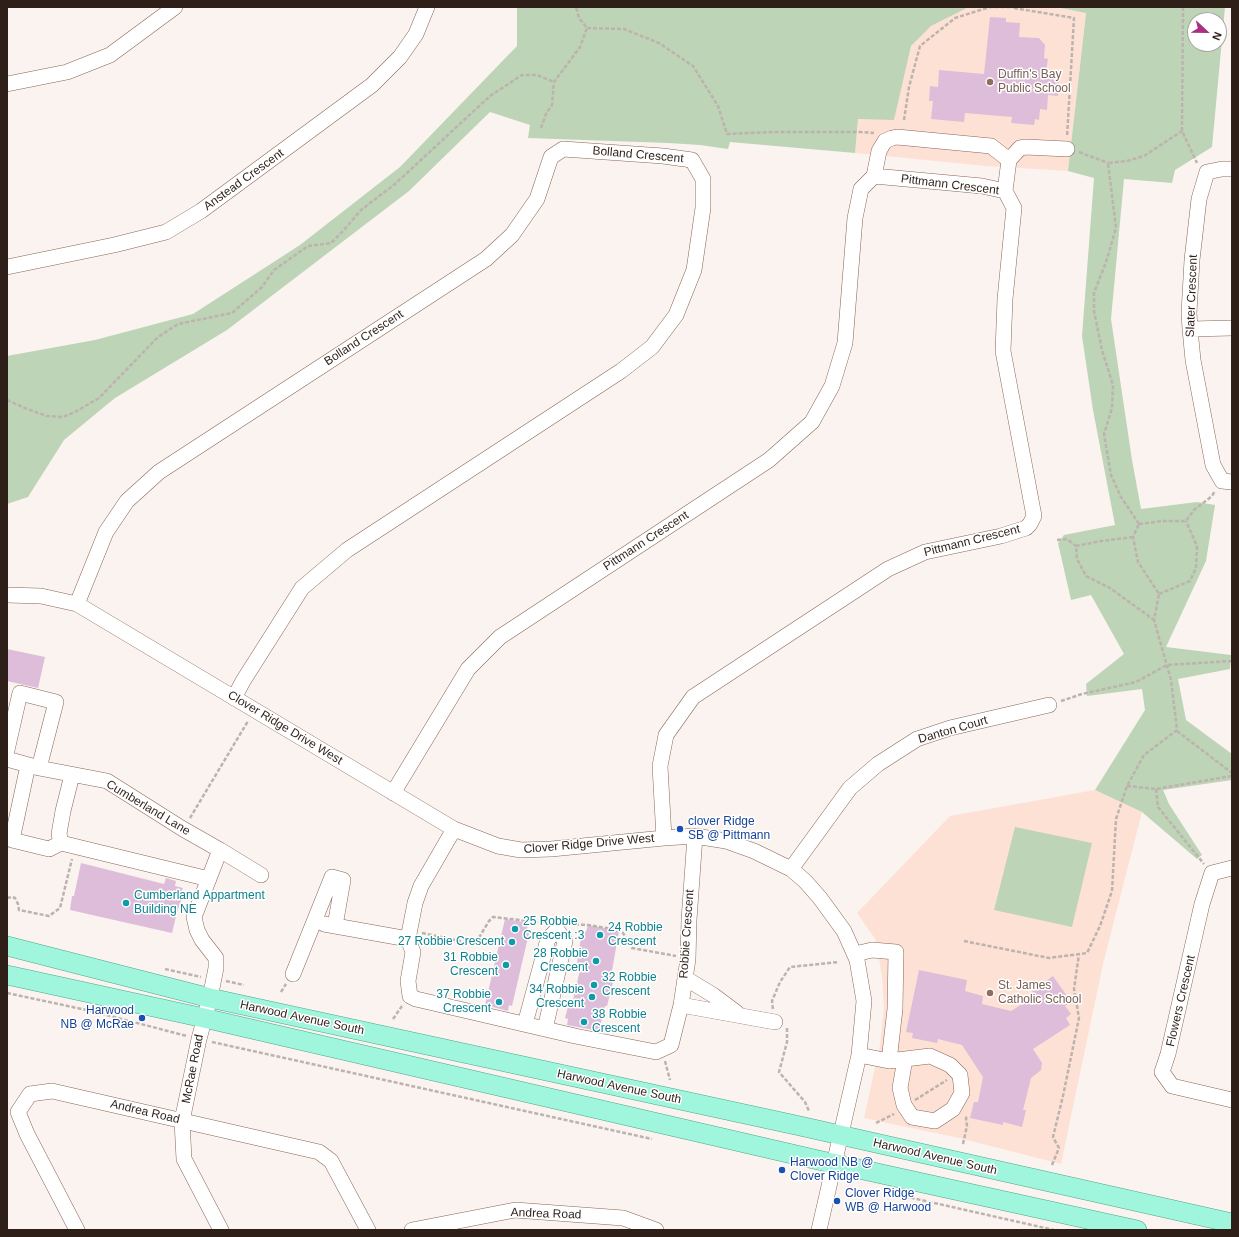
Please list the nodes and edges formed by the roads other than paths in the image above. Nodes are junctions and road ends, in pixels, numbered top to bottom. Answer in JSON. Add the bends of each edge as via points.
{"nodes":[{"id":1,"x":175,"y":7,"type":"edge"},
{"id":2,"x":427,"y":7,"type":"edge"},
{"id":3,"x":7,"y":84,"type":"edge"},
{"id":4,"x":1067,"y":149,"type":"road end"},
{"id":5,"x":1009,"y":160,"type":"junction"},
{"id":6,"x":1232,"y":169,"type":"edge"},
{"id":7,"x":874,"y":176,"type":"junction"},
{"id":8,"x":1005,"y":191,"type":"junction"},
{"id":9,"x":7,"y":266,"type":"edge"},
{"id":10,"x":1232,"y":328,"type":"edge"},
{"id":11,"x":1190,"y":329,"type":"junction"},
{"id":12,"x":1227,"y":481,"type":"edge"},
{"id":13,"x":7,"y":595,"type":"edge"},
{"id":14,"x":77,"y":604,"type":"junction"},
{"id":15,"x":234,"y":698,"type":"junction"},
{"id":16,"x":1049,"y":705,"type":"road end"},
{"id":17,"x":7,"y":750,"type":"edge"},
{"id":18,"x":7,"y":759,"type":"edge"},
{"id":19,"x":33,"y":767,"type":"junction"},
{"id":20,"x":72,"y":775,"type":"junction"},
{"id":21,"x":393,"y":793,"type":"junction"},
{"id":22,"x":454,"y":829,"type":"junction"},
{"id":23,"x":695,"y":836,"type":"junction"},
{"id":24,"x":664,"y":838,"type":"junction"},
{"id":25,"x":68,"y":845,"type":"junction"},
{"id":26,"x":220,"y":850,"type":"junction"},
{"id":27,"x":1232,"y":868,"type":"edge"},
{"id":28,"x":791,"y":869,"type":"junction"},
{"id":29,"x":261,"y":875,"type":"dead end"},
{"id":30,"x":209,"y":879,"type":"junction"},
{"id":31,"x":314,"y":922,"type":"junction"},
{"id":32,"x":335,"y":926,"type":"junction"},
{"id":33,"x":408,"y":939,"type":"junction"},
{"id":34,"x":7,"y":946,"type":"edge"},
{"id":35,"x":855,"y":954,"type":"junction"},
{"id":36,"x":293,"y":974,"type":"dead end"},
{"id":37,"x":7,"y":975,"type":"edge"},
{"id":38,"x":684,"y":978,"type":"junction"},
{"id":39,"x":210,"y":998,"type":"junction"},
{"id":40,"x":681,"y":1005,"type":"junction"},
{"id":41,"x":739,"y":1015,"type":"junction"},
{"id":42,"x":204,"y":1018,"type":"junction"},
{"id":43,"x":775,"y":1022,"type":"road end"},
{"id":44,"x":525,"y":1024,"type":"junction"},
{"id":45,"x":545,"y":1029,"type":"junction"},
{"id":46,"x":859,"y":1055,"type":"junction"},
{"id":47,"x":905,"y":1059,"type":"junction"},
{"id":48,"x":889,"y":1061,"type":"junction"},
{"id":49,"x":1232,"y":1100,"type":"edge"},
{"id":50,"x":182,"y":1121,"type":"junction"},
{"id":51,"x":841,"y":1136,"type":"junction"},
{"id":52,"x":835,"y":1163,"type":"junction"},
{"id":53,"x":1232,"y":1223,"type":"edge"},
{"id":54,"x":77,"y":1230,"type":"edge"},
{"id":55,"x":221,"y":1230,"type":"edge"},
{"id":56,"x":368,"y":1230,"type":"edge"},
{"id":57,"x":412,"y":1230,"type":"edge"},
{"id":58,"x":656,"y":1230,"type":"edge"},
{"id":59,"x":819,"y":1230,"type":"edge"},
{"id":60,"x":1137,"y":1230,"type":"edge"}],
"edges":[{"from":1,"to":3,"type":"street","via":[[110,55],[67,72]]},
{"from":2,"to":9,"type":"street","name":"Anstead Crescent","via":[[416,34],[400,57],[372,85],[201,212],[166,232]]},
{"from":4,"to":5,"type":"street","via":[[1020,148]]},
{"from":5,"to":7,"type":"street","via":[[991,146],[897,137],[886,142],[879,151]]},
{"from":5,"to":8,"type":"street"},
{"from":6,"to":11,"type":"street","name":"Slater Crescent","via":[[1207,172],[1199,199],[1193,252]]},
{"from":7,"to":8,"type":"street","name":"Pittmann Crescent","via":[[982,186]]},
{"from":7,"to":21,"type":"street","name":"Pittmann Crescent","via":[[861,189],[854,218],[845,344],[832,386],[812,422],[769,460],[500,637],[468,669]]},
{"from":8,"to":24,"type":"street","name":"Pittmann Crescent","via":[[1014,208],[1005,298],[1003,351],[1034,516],[1030,524],[1026,528],[1001,536],[925,552],[888,569],[693,697],[666,735],[660,766]]},
{"from":10,"to":11,"type":"street"},
{"from":11,"to":12,"type":"street","name":"Slater Crescent","via":[[1193,360],[1213,465]]},
{"from":13,"to":14,"type":"street","name":"Clover Ridge Drive West","via":[[41,596]]},
{"from":14,"to":15,"type":"street","name":"Clover Ridge Drive West"},
{"from":14,"to":15,"type":"street","name":"Bolland Crescent","via":[[106,532],[127,501],[159,472],[486,259],[512,236],[537,198],[551,157],[562,149],[692,160],[703,179],[703,208],[694,270],[676,315],[652,347],[621,371],[347,550],[302,588]]},
{"from":15,"to":21,"type":"street","name":"Clover Ridge Drive West"},
{"from":16,"to":28,"type":"street","name":"Danton Court","via":[[950,728],[917,739],[878,764],[850,788]]},
{"from":17,"to":19,"type":"street","via":[[20,693],[56,702]]},
{"from":18,"to":19,"type":"street","name":"Cumberland Lane"},
{"from":19,"to":20,"type":"street","name":"Cumberland Lane"},
{"from":19,"to":25,"type":"street","via":[[12,840],[49,849]]},
{"from":20,"to":25,"type":"street","via":[[59,834]]},
{"from":20,"to":26,"type":"street","name":"Cumberland Lane","via":[[107,781]]},
{"from":21,"to":22,"type":"street","name":"Clover Ridge Drive West"},
{"from":22,"to":24,"type":"street","name":"Clover Ridge Drive West","via":[[498,846],[521,850],[551,850]]},
{"from":22,"to":33,"type":"street","via":[[421,886]]},
{"from":23,"to":24,"type":"street","name":"Clover Ridge Drive West"},
{"from":23,"to":28,"type":"street","name":"Clover Ridge Drive West","via":[[726,841]]},
{"from":23,"to":38,"type":"street","name":"Robbie Crescent","via":[[688,959]]},
{"from":25,"to":30,"type":"street"},
{"from":26,"to":29,"type":"street","name":"Cumberland Lane"},
{"from":26,"to":30,"type":"street"},
{"from":27,"to":49,"type":"street","name":"Flowers Crescent","via":[[1212,873],[1202,904],[1174,1032],[1162,1072],[1172,1086]]},
{"from":28,"to":35,"type":"street","name":"Clover Ridge Drive West","via":[[820,898],[844,931]]},
{"from":30,"to":39,"type":"street","via":[[194,917],[202,940],[216,958]]},
{"from":31,"to":32,"type":"street"},
{"from":31,"to":32,"type":"street","via":[[332,877],[343,880]]},
{"from":31,"to":36,"type":"street"},
{"from":32,"to":33,"type":"street"},
{"from":33,"to":44,"type":"street","via":[[413,952],[408,981],[410,996]]},
{"from":34,"to":39,"type":"main road","name":"Harwood Avenue South"},
{"from":35,"to":46,"type":"street","name":"Clover Ridge Drive West","via":[[864,1001]]},
{"from":35,"to":48,"type":"street","via":[[872,950],[896,952],[895,1009]]},
{"from":37,"to":42,"type":"main road","name":"Harwood Avenue South"},
{"from":38,"to":40,"type":"street","name":"Robbie Crescent"},
{"from":38,"to":41,"type":"street","via":[[713,995]]},
{"from":39,"to":42,"type":"street","name":"McRae Road"},
{"from":39,"to":51,"type":"main road","name":"Harwood Avenue South"},
{"from":40,"to":41,"type":"street"},
{"from":40,"to":45,"type":"street","name":"Robbie Crescent","via":[[671,1046],[656,1052]]},
{"from":41,"to":43,"type":"street"},
{"from":42,"to":50,"type":"street","name":"McRae Road"},
{"from":42,"to":52,"type":"main road","name":"Harwood Avenue South"},
{"from":44,"to":45,"type":"street"},
{"from":44,"to":45,"type":"street","via":[[548,939],[557,930],[565,941]]},
{"from":46,"to":48,"type":"street"},
{"from":46,"to":51,"type":"street","name":"Clover Ridge Drive West"},
{"from":47,"to":47,"type":"street","via":[[900,1088],[905,1107],[912,1117],[935,1121],[953,1109],[962,1093],[960,1074],[950,1064],[930,1056]]},
{"from":47,"to":48,"type":"street"},
{"from":50,"to":54,"type":"street","name":"Andrea Road","via":[[52,1091],[30,1094],[18,1112]]},
{"from":50,"to":55,"type":"street","name":"McRae Road","via":[[184,1159]]},
{"from":50,"to":56,"type":"street","name":"Andrea Road","via":[[319,1152],[331,1161]]},
{"from":51,"to":52,"type":"street","name":"Clover Ridge Drive West"},
{"from":51,"to":53,"type":"main road","name":"Harwood Avenue South"},
{"from":52,"to":59,"type":"street","name":"Clover Ridge Drive West"},
{"from":52,"to":60,"type":"main road","name":"Harwood Avenue South"},
{"from":57,"to":58,"type":"street","name":"Andrea Road","via":[[515,1210],[623,1218]]}]}
